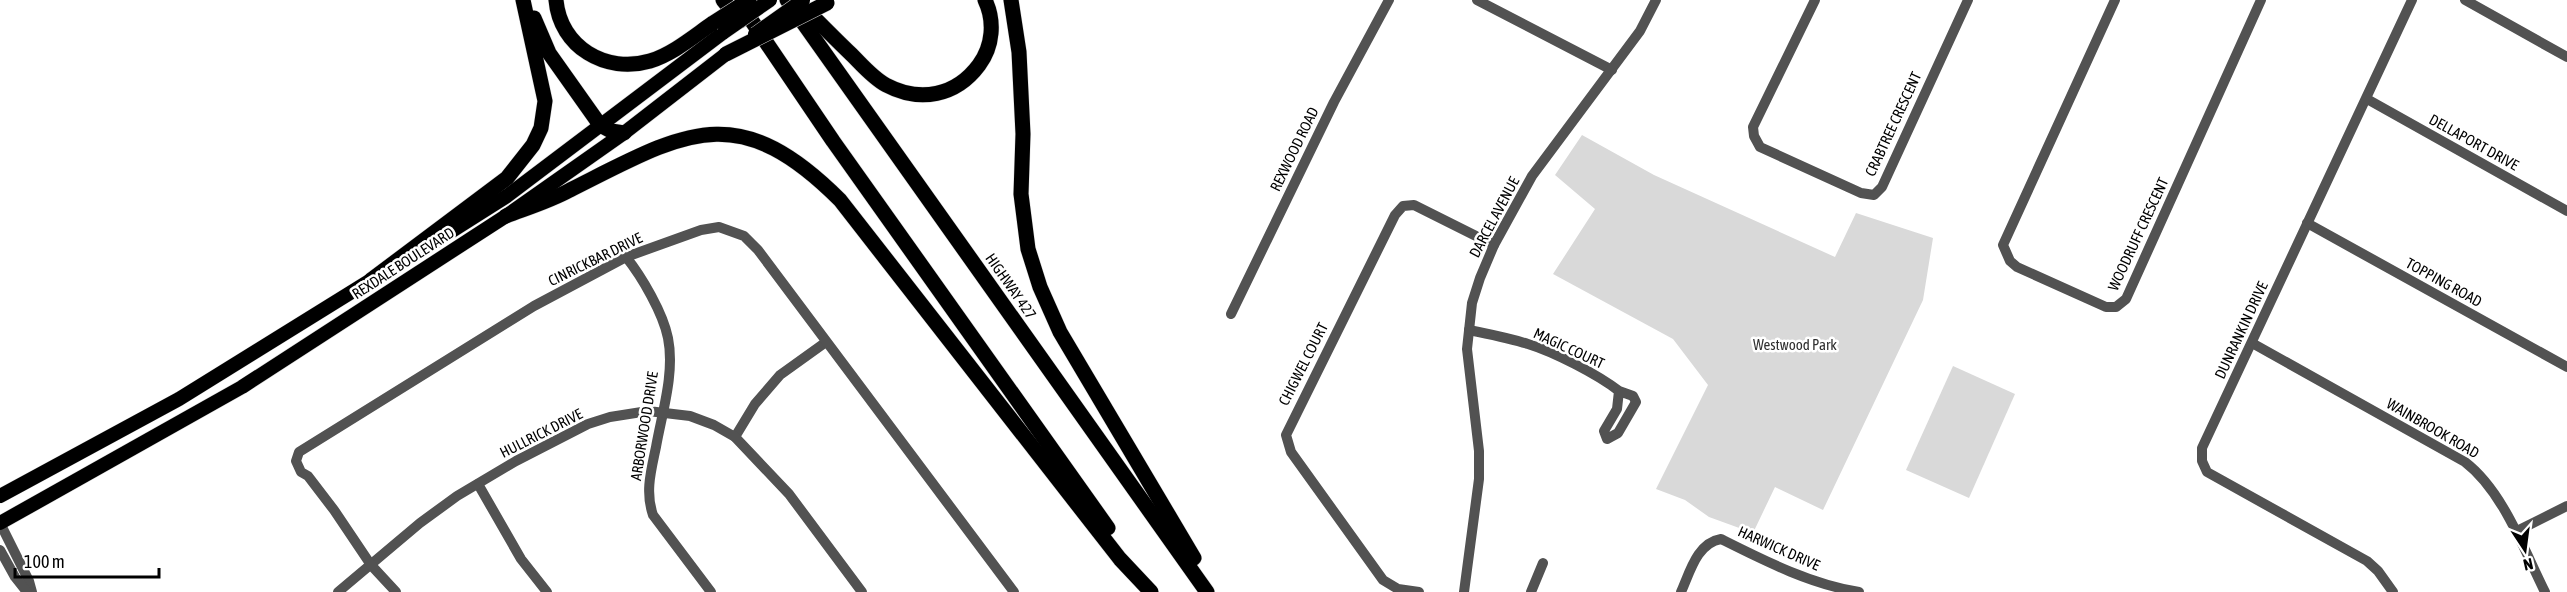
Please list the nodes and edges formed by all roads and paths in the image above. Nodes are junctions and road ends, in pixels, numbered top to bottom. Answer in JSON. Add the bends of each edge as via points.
{"nodes":[{"id":1,"x":523,"y":0,"type":"edge"},
{"id":2,"x":531,"y":0,"type":"edge"},
{"id":3,"x":556,"y":0,"type":"edge"},
{"id":4,"x":723,"y":0,"type":"edge"},
{"id":5,"x":737,"y":0,"type":"edge"},
{"id":6,"x":749,"y":0,"type":"edge"},
{"id":7,"x":770,"y":0,"type":"edge"},
{"id":8,"x":787,"y":0,"type":"edge"},
{"id":9,"x":796,"y":0,"type":"edge"},
{"id":10,"x":803,"y":0,"type":"edge"},
{"id":11,"x":985,"y":0,"type":"edge"},
{"id":12,"x":1011,"y":0,"type":"edge"},
{"id":13,"x":1389,"y":0,"type":"edge"},
{"id":14,"x":1477,"y":0,"type":"edge"},
{"id":15,"x":1656,"y":0,"type":"edge"},
{"id":16,"x":1815,"y":0,"type":"edge"},
{"id":17,"x":1968,"y":0,"type":"edge"},
{"id":18,"x":2115,"y":0,"type":"edge"},
{"id":19,"x":2261,"y":0,"type":"edge"},
{"id":20,"x":2412,"y":0,"type":"edge"},
{"id":21,"x":2465,"y":0,"type":"edge"},
{"id":22,"x":830,"y":2,"type":"edge"},
{"id":23,"x":719,"y":28,"type":"junction"},
{"id":24,"x":726,"y":54,"type":"junction"},
{"id":25,"x":2567,"y":57,"type":"edge"},
{"id":26,"x":784,"y":66,"type":"junction"},
{"id":27,"x":1612,"y":70,"type":"junction"},
{"id":28,"x":2367,"y":99,"type":"junction"},
{"id":29,"x":600,"y":125,"type":"junction"},
{"id":30,"x":624,"y":133,"type":"junction"},
{"id":31,"x":2567,"y":211,"type":"edge"},
{"id":32,"x":506,"y":216,"type":"junction"},
{"id":33,"x":2307,"y":223,"type":"junction"},
{"id":34,"x":1494,"y":245,"type":"junction"},
{"id":35,"x":626,"y":257,"type":"junction"},
{"id":36,"x":371,"y":280,"type":"junction"},
{"id":37,"x":1231,"y":314,"type":"dead end"},
{"id":38,"x":1469,"y":330,"type":"junction"},
{"id":39,"x":826,"y":342,"type":"junction"},
{"id":40,"x":2252,"y":343,"type":"junction"},
{"id":41,"x":2567,"y":367,"type":"edge"},
{"id":42,"x":1618,"y":391,"type":"dead end"},
{"id":43,"x":663,"y":411,"type":"junction"},
{"id":44,"x":735,"y":437,"type":"junction"},
{"id":45,"x":478,"y":484,"type":"junction"},
{"id":46,"x":0,"y":496,"type":"edge"},
{"id":47,"x":2567,"y":506,"type":"edge"},
{"id":48,"x":0,"y":523,"type":"edge"},
{"id":49,"x":2515,"y":532,"type":"junction"},
{"id":50,"x":0,"y":550,"type":"edge"},
{"id":51,"x":1543,"y":563,"type":"dead end"},
{"id":52,"x":371,"y":565,"type":"junction"},
{"id":53,"x":27,"y":592,"type":"edge"},
{"id":54,"x":32,"y":592,"type":"edge"},
{"id":55,"x":338,"y":592,"type":"edge"},
{"id":56,"x":396,"y":592,"type":"edge"},
{"id":57,"x":547,"y":592,"type":"edge"},
{"id":58,"x":711,"y":592,"type":"edge"},
{"id":59,"x":862,"y":592,"type":"edge"},
{"id":60,"x":1014,"y":592,"type":"edge"},
{"id":61,"x":1152,"y":592,"type":"edge"},
{"id":62,"x":1207,"y":592,"type":"edge"},
{"id":63,"x":1214,"y":592,"type":"edge"},
{"id":64,"x":1419,"y":592,"type":"edge"},
{"id":65,"x":1464,"y":592,"type":"edge"},
{"id":66,"x":1531,"y":592,"type":"edge"},
{"id":67,"x":1681,"y":592,"type":"edge"},
{"id":68,"x":1859,"y":592,"type":"edge"},
{"id":69,"x":2393,"y":592,"type":"edge"},
{"id":70,"x":2545,"y":592,"type":"edge"}],
"edges":[{"from":1,"to":36,"type":"highway","via":[[545,101],[541,128],[533,145],[507,178]]},
{"from":2,"to":29,"type":"highway","via":[[539,33],[549,53]]},
{"from":3,"to":23,"type":"highway","via":[[560,19],[575,44],[609,62],[650,61]]},
{"from":4,"to":26,"type":"highway","via":[[766,53]]},
{"from":5,"to":26,"type":"highway"},
{"from":6,"to":23,"type":"highway","bridge":true},
{"from":7,"to":23,"type":"main road","name":"REXDALE BOULEVARD","bridge":true},
{"from":8,"to":62,"type":"highway","name":"HIGHWAY 427"},
{"from":9,"to":11,"type":"highway","via":[[885,85],[908,94],[928,96],[958,86],[982,61],[990,45],[992,26]]},
{"from":10,"to":24,"type":"main road","name":"REXDALE BOULEVARD","bridge":true},
{"from":12,"to":63,"type":"highway","via":[[1019,52],[1023,134],[1020,194],[1028,249],[1040,287],[1060,332]]},
{"from":13,"to":37,"type":"street","name":"REXWOOD ROAD","via":[[1329,112]]},
{"from":14,"to":27,"type":"street"},
{"from":15,"to":27,"type":"street","name":"DARCEL AVENUE"},
{"from":16,"to":17,"type":"street","name":"CRABTREE CRESCENT","via":[[1753,127],[1754,135],[1760,147],[1861,193],[1874,195],[1882,187]]},
{"from":18,"to":19,"type":"street","name":"WOODRUFF CRESCENT","via":[[2003,245],[2017,267],[2106,307],[2116,307],[2126,299]]},
{"from":20,"to":28,"type":"street","name":"DUNRANKIN DRIVE"},
{"from":21,"to":25,"type":"street"},
{"from":22,"to":24,"type":"highway","bridge":true},
{"from":23,"to":29,"type":"main road","name":"REXDALE BOULEVARD"},
{"from":24,"to":30,"type":"main road","name":"REXDALE BOULEVARD"},
{"from":26,"to":61,"type":"highway"},
{"from":27,"to":34,"type":"street","name":"DARCEL AVENUE","via":[[1532,176]]},
{"from":28,"to":31,"type":"street","name":"DELLAPORT DRIVE"},
{"from":28,"to":33,"type":"street","name":"DUNRANKIN DRIVE"},
{"from":29,"to":30,"type":"highway"},
{"from":29,"to":36,"type":"main road","name":"REXDALE BOULEVARD","via":[[507,196]]},
{"from":30,"to":32,"type":"main road","name":"REXDALE BOULEVARD"},
{"from":32,"to":48,"type":"main road","name":"REXDALE BOULEVARD","via":[[242,387]]},
{"from":32,"to":61,"type":"highway","via":[[568,192],[652,148],[704,134],[753,139],[801,164],[840,200],[1120,559]]},
{"from":33,"to":40,"type":"street","name":"DUNRANKIN DRIVE"},
{"from":33,"to":41,"type":"street","name":"TOPPING ROAD"},
{"from":34,"to":38,"type":"street","name":"DARCEL AVENUE","via":[[1472,303]]},
{"from":34,"to":64,"type":"street","name":"CHIGWEL COURT","via":[[1414,205],[1403,206],[1395,215],[1286,435],[1291,452],[1383,580],[1398,589]]},
{"from":35,"to":39,"type":"street","name":"CINRICKBAR DRIVE","via":[[701,230],[719,227],[733,231],[758,250]]},
{"from":35,"to":43,"type":"street","name":"ARBORWOOD DRIVE","via":[[641,279],[668,338],[670,368]]},
{"from":35,"to":52,"type":"street","name":"CINRICKBAR DRIVE","via":[[534,306],[299,452],[297,465]]},
{"from":36,"to":46,"type":"main road","name":"REXDALE BOULEVARD","via":[[179,399]]},
{"from":38,"to":42,"type":"street","name":"MAGIC COURT","via":[[1528,344],[1608,382]]},
{"from":38,"to":65,"type":"street","name":"DARCEL AVENUE","via":[[1468,376],[1479,479]]},
{"from":39,"to":44,"type":"street","via":[[780,375],[755,404]]},
{"from":39,"to":60,"type":"street","name":"CINRICKBAR DRIVE"},
{"from":40,"to":49,"type":"street","name":"WAINBROOK ROAD","via":[[2465,462],[2487,483]]},
{"from":40,"to":69,"type":"street","name":"DUNRANKIN DRIVE","via":[[2202,448],[2207,472],[2367,561]]},
{"from":43,"to":44,"type":"street","name":"HULLRICK DRIVE","via":[[690,416]]},
{"from":43,"to":45,"type":"street","name":"HULLRICK DRIVE","via":[[638,411],[588,424]]},
{"from":43,"to":58,"type":"street","name":"ARBORWOOD DRIVE","via":[[649,501],[653,515]]},
{"from":44,"to":59,"type":"street","name":"HULLRICK DRIVE","via":[[789,494]]},
{"from":45,"to":52,"type":"street","name":"HULLRICK DRIVE","via":[[420,523]]},
{"from":45,"to":57,"type":"street","via":[[521,559]]},
{"from":47,"to":49,"type":"street"},
{"from":48,"to":54,"type":"street"},
{"from":49,"to":70,"type":"street","name":"WAINBROOK ROAD"},
{"from":50,"to":53,"type":"street"},
{"from":51,"to":66,"type":"street"},
{"from":52,"to":55,"type":"street","name":"HULLRICK DRIVE"},
{"from":52,"to":56,"type":"street","name":"CINRICKBAR DRIVE"},
{"from":67,"to":68,"type":"street","name":"HARWICK DRIVE","via":[[1701,550],[1721,539],[1821,584]]}]}
